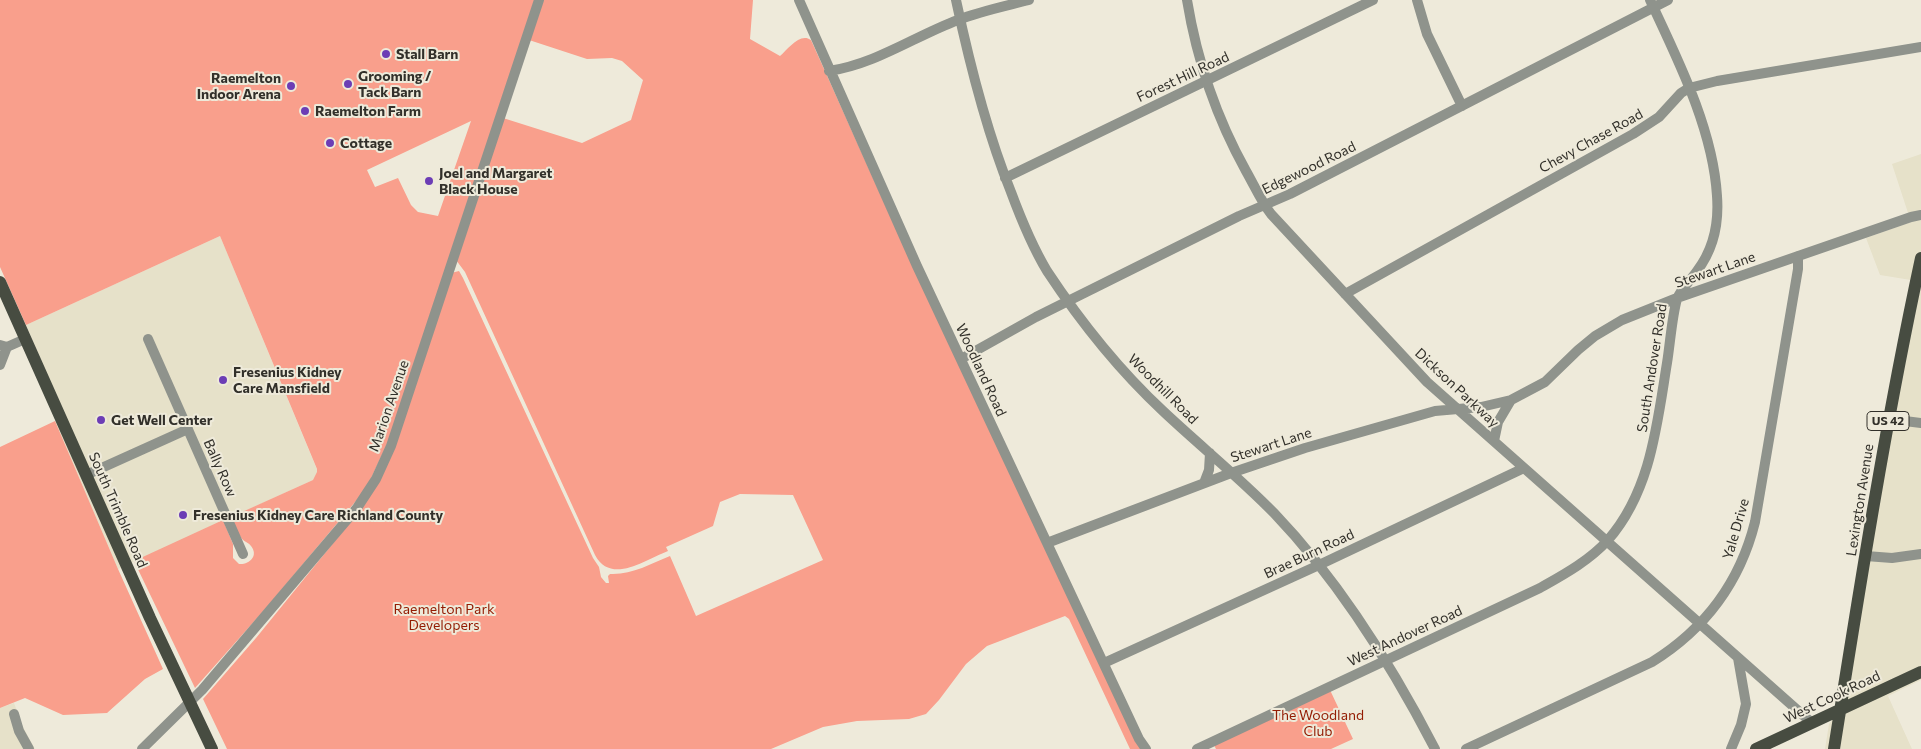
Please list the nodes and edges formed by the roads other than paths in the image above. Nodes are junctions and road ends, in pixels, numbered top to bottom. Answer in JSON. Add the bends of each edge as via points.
{"nodes":[{"id":1,"x":539,"y":0,"type":"edge"},
{"id":2,"x":799,"y":0,"type":"edge"},
{"id":3,"x":956,"y":0,"type":"edge"},
{"id":4,"x":1029,"y":0,"type":"edge"},
{"id":5,"x":1187,"y":0,"type":"edge"},
{"id":6,"x":1373,"y":0,"type":"edge"},
{"id":7,"x":1417,"y":0,"type":"edge"},
{"id":8,"x":1668,"y":0,"type":"edge"},
{"id":9,"x":1652,"y":4,"type":"edge"},
{"id":10,"x":960,"y":19,"type":"junction"},
{"id":11,"x":1921,"y":47,"type":"edge"},
{"id":12,"x":829,"y":71,"type":"junction"},
{"id":13,"x":1206,"y":81,"type":"junction"},
{"id":14,"x":1689,"y":88,"type":"junction"},
{"id":15,"x":1462,"y":106,"type":"junction"},
{"id":16,"x":1005,"y":178,"type":"junction"},
{"id":17,"x":1264,"y":205,"type":"junction"},
{"id":18,"x":1921,"y":215,"type":"edge"},
{"id":19,"x":1798,"y":256,"type":"junction"},
{"id":20,"x":1921,"y":258,"type":"edge"},
{"id":21,"x":0,"y":282,"type":"edge"},
{"id":22,"x":1345,"y":294,"type":"junction"},
{"id":23,"x":1677,"y":298,"type":"junction"},
{"id":24,"x":1070,"y":302,"type":"junction"},
{"id":25,"x":25,"y":339,"type":"junction"},
{"id":26,"x":148,"y":339,"type":"dead end"},
{"id":27,"x":4,"y":346,"type":"edge"},
{"id":28,"x":961,"y":359,"type":"junction"},
{"id":29,"x":0,"y":365,"type":"edge"},
{"id":30,"x":1511,"y":400,"type":"junction"},
{"id":31,"x":1456,"y":408,"type":"junction"},
{"id":32,"x":1889,"y":418,"type":"junction"},
{"id":33,"x":1921,"y":423,"type":"edge"},
{"id":34,"x":188,"y":429,"type":"junction"},
{"id":35,"x":1494,"y":441,"type":"junction"},
{"id":36,"x":1210,"y":454,"type":"junction"},
{"id":37,"x":1524,"y":468,"type":"junction"},
{"id":38,"x":1231,"y":472,"type":"junction"},
{"id":39,"x":86,"y":475,"type":"junction"},
{"id":40,"x":1204,"y":483,"type":"junction"},
{"id":41,"x":1607,"y":541,"type":"junction"},
{"id":42,"x":1047,"y":543,"type":"junction"},
{"id":43,"x":243,"y":554,"type":"dead end"},
{"id":44,"x":1921,"y":554,"type":"edge"},
{"id":45,"x":1866,"y":556,"type":"junction"},
{"id":46,"x":1319,"y":565,"type":"junction"},
{"id":47,"x":1699,"y":623,"type":"junction"},
{"id":48,"x":1738,"y":658,"type":"junction"},
{"id":49,"x":1386,"y":660,"type":"junction"},
{"id":50,"x":1104,"y":663,"type":"junction"},
{"id":51,"x":1921,"y":672,"type":"edge"},
{"id":52,"x":190,"y":703,"type":"junction"},
{"id":53,"x":1841,"y":709,"type":"junction"},
{"id":54,"x":14,"y":714,"type":"dead end"},
{"id":55,"x":1812,"y":723,"type":"junction"},
{"id":56,"x":1210,"y":747,"type":"edge"},
{"id":57,"x":29,"y":749,"type":"edge"},
{"id":58,"x":142,"y":749,"type":"edge"},
{"id":59,"x":212,"y":749,"type":"edge"},
{"id":60,"x":1146,"y":749,"type":"edge"},
{"id":61,"x":1197,"y":749,"type":"edge"},
{"id":62,"x":1434,"y":749,"type":"edge"},
{"id":63,"x":1466,"y":749,"type":"edge"},
{"id":64,"x":1731,"y":749,"type":"edge"},
{"id":65,"x":1756,"y":749,"type":"edge"},
{"id":66,"x":1834,"y":749,"type":"edge"}],
"edges":[{"from":1,"to":52,"type":"street","name":"Marion Avenue","via":[[381,471],[352,514]]},
{"from":2,"to":12,"type":"street","name":"Woodland Road"},
{"from":3,"to":10,"type":"street","name":"Woodhill Road"},
{"from":4,"to":10,"type":"street"},
{"from":5,"to":13,"type":"street","name":"Dickson Parkway"},
{"from":6,"to":13,"type":"street","name":"Forest Hill Road"},
{"from":7,"to":15,"type":"street","via":[[1427,34]]},
{"from":8,"to":9,"type":"street","name":"Edgewood Road"},
{"from":9,"to":14,"type":"street","name":"South Andover Road"},
{"from":9,"to":15,"type":"street","name":"Edgewood Road"},
{"from":10,"to":12,"type":"street","via":[[863,63]]},
{"from":10,"to":16,"type":"street","name":"Woodhill Road","via":[[978,97]]},
{"from":11,"to":14,"type":"street","name":"Chevy Chase Road","via":[[1717,80]]},
{"from":12,"to":28,"type":"street","name":"Woodland Road"},
{"from":13,"to":16,"type":"street","name":"Forest Hill Road"},
{"from":13,"to":17,"type":"street","name":"Dickson Parkway","via":[[1229,139]]},
{"from":14,"to":22,"type":"street","name":"Chevy Chase Road","via":[[1659,117],[1633,134]]},
{"from":14,"to":23,"type":"street","name":"South Andover Road","via":[[1710,156],[1718,218],[1707,256]]},
{"from":15,"to":17,"type":"street","name":"Edgewood Road"},
{"from":16,"to":24,"type":"street","name":"Woodhill Road","via":[[1034,248]]},
{"from":17,"to":22,"type":"street","name":"Dickson Parkway"},
{"from":17,"to":24,"type":"street","name":"Edgewood Road"},
{"from":18,"to":19,"type":"street","name":"Stewart Lane"},
{"from":19,"to":23,"type":"street","name":"Stewart Lane"},
{"from":19,"to":47,"type":"street","name":"Yale Drive","via":[[1750,542],[1730,586]]},
{"from":20,"to":32,"type":"main road","name":"Lexington Avenue","number":"US 42"},
{"from":21,"to":25,"type":"main road","name":"South Trimble Road"},
{"from":22,"to":31,"type":"street","name":"Dickson Parkway","via":[[1427,382]]},
{"from":23,"to":30,"type":"street","name":"Stewart Lane","via":[[1607,328],[1545,382]]},
{"from":23,"to":41,"type":"street","name":"South Andover Road","via":[[1652,453],[1628,510]]},
{"from":24,"to":28,"type":"street","name":"Edgewood Road"},
{"from":24,"to":36,"type":"street","name":"Woodhill Road","via":[[1136,384]]},
{"from":25,"to":27,"type":"street"},
{"from":25,"to":39,"type":"main road","name":"South Trimble Road"},
{"from":26,"to":34,"type":"street","name":"Bally Row"},
{"from":27,"to":29,"type":"street"},
{"from":28,"to":42,"type":"street","name":"Woodland Road"},
{"from":30,"to":31,"type":"street","name":"Stewart Lane","via":[[1481,407]]},
{"from":30,"to":35,"type":"street","via":[[1498,422]]},
{"from":31,"to":35,"type":"street","name":"Dickson Parkway"},
{"from":31,"to":38,"type":"street","name":"Stewart Lane","via":[[1342,437]]},
{"from":32,"to":33,"type":"street"},
{"from":32,"to":45,"type":"main road","name":"Lexington Avenue","number":"US 42"},
{"from":34,"to":39,"type":"street"},
{"from":34,"to":43,"type":"street","name":"Bally Row"},
{"from":35,"to":37,"type":"street","name":"Dickson Parkway"},
{"from":36,"to":38,"type":"street","name":"Woodhill Road"},
{"from":36,"to":40,"type":"street"},
{"from":37,"to":41,"type":"street","name":"Dickson Parkway"},
{"from":37,"to":46,"type":"street","name":"Brae Burn Road"},
{"from":38,"to":40,"type":"street","name":"Stewart Lane"},
{"from":38,"to":46,"type":"street","name":"Woodhill Road","via":[[1272,511]]},
{"from":39,"to":52,"type":"main road","name":"South Trimble Road"},
{"from":40,"to":42,"type":"street","name":"Stewart Lane"},
{"from":41,"to":47,"type":"street","name":"Dickson Parkway"},
{"from":41,"to":49,"type":"street","name":"West Andover Road","via":[[1581,563],[1540,588]]},
{"from":42,"to":50,"type":"street","name":"Woodland Road"},
{"from":44,"to":45,"type":"street","via":[[1890,558]]},
{"from":45,"to":53,"type":"main road","name":"Lexington Avenue","number":"US 42"},
{"from":46,"to":49,"type":"street","name":"Woodhill Road"},
{"from":46,"to":50,"type":"street","name":"Brae Burn Road"},
{"from":47,"to":48,"type":"street","name":"Dickson Parkway"},
{"from":47,"to":63,"type":"street","name":"Yale Drive","via":[[1652,662]]},
{"from":48,"to":55,"type":"street","name":"Dickson Parkway"},
{"from":48,"to":64,"type":"street","via":[[1746,704]]},
{"from":49,"to":56,"type":"street","name":"West Andover Road"},
{"from":49,"to":62,"type":"street","name":"Woodhill Road"},
{"from":50,"to":60,"type":"street","name":"Woodland Road"},
{"from":51,"to":53,"type":"main road","name":"West Cook Road"},
{"from":52,"to":58,"type":"street","name":"Marion Avenue"},
{"from":52,"to":59,"type":"main road","name":"South Trimble Road"},
{"from":53,"to":55,"type":"main road","name":"West Cook Road"},
{"from":53,"to":66,"type":"main road","name":"Lexington Avenue","number":"US 42"},
{"from":54,"to":57,"type":"street"},
{"from":55,"to":65,"type":"main road","name":"West Cook Road"},
{"from":56,"to":61,"type":"street"}]}
